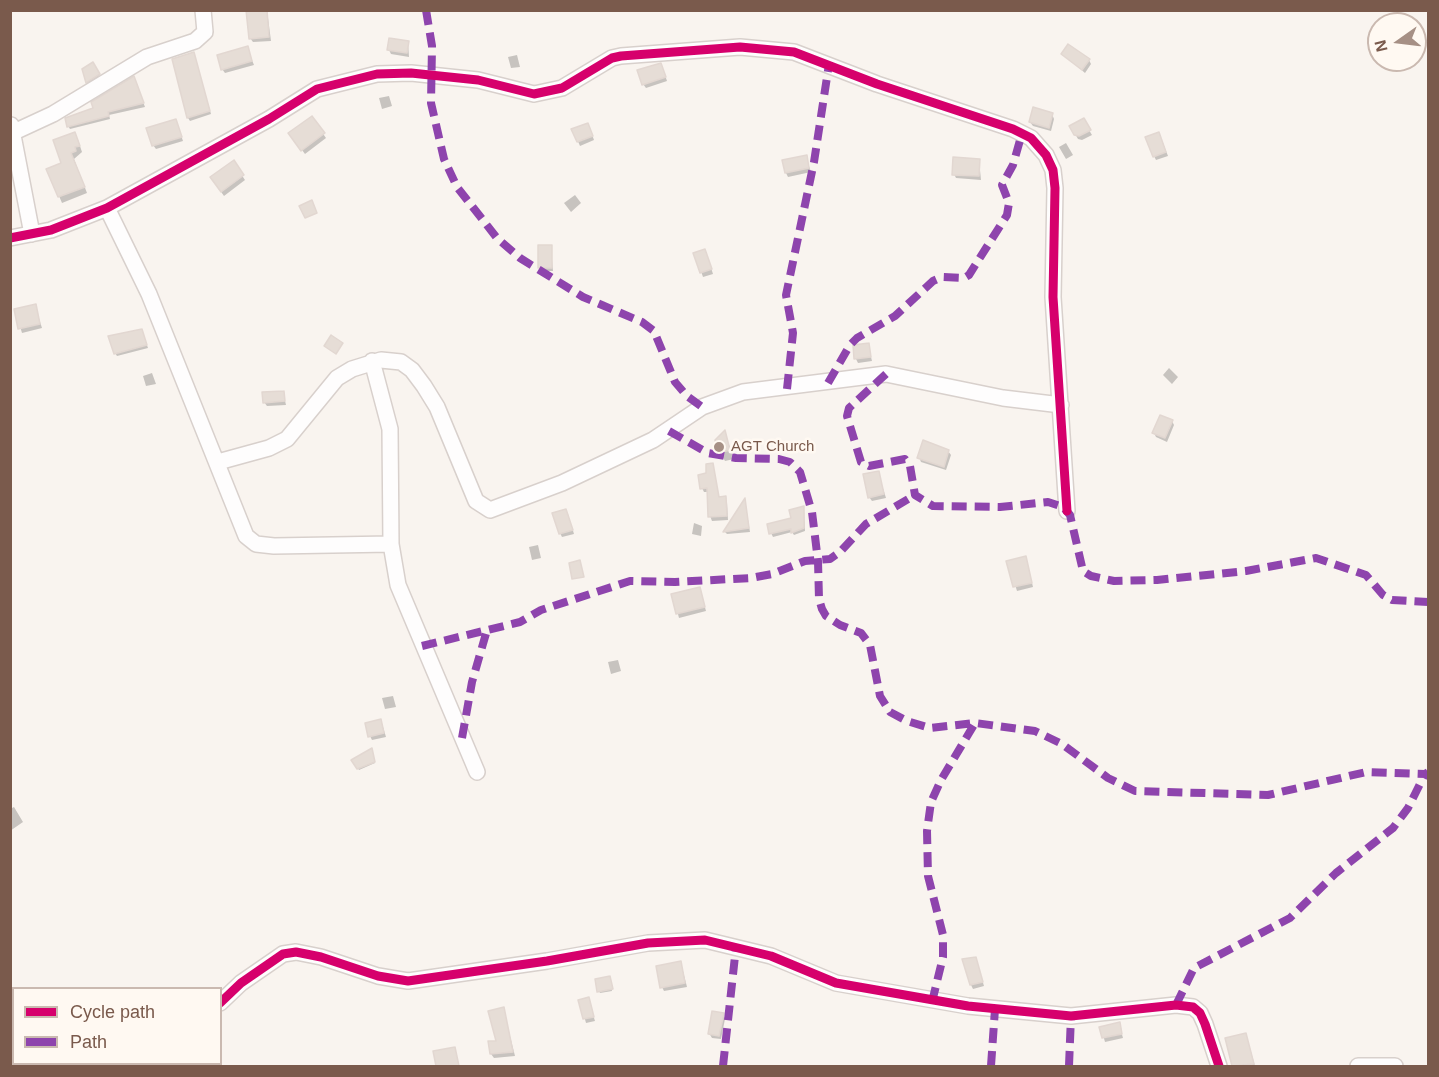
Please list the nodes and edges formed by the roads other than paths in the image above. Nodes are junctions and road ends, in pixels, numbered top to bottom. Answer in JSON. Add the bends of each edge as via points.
{"nodes":[{"id":1,"x":203,"y":10,"type":"edge"},
{"id":2,"x":11,"y":129,"type":"edge"},
{"id":3,"x":107,"y":208,"type":"junction"},
{"id":4,"x":32,"y":234,"type":"junction"},
{"id":5,"x":10,"y":238,"type":"edge"},
{"id":6,"x":372,"y":361,"type":"junction"},
{"id":7,"x":1061,"y":405,"type":"junction"},
{"id":8,"x":218,"y":462,"type":"junction"},
{"id":9,"x":1067,"y":511,"type":"dead end"},
{"id":10,"x":391,"y":544,"type":"junction"},
{"id":11,"x":477,"y":772,"type":"dead end"},
{"id":12,"x":222,"y":1001,"type":"edge"},
{"id":13,"x":1219,"y":1066,"type":"edge"},
{"id":14,"x":1358,"y":1066,"type":"edge"},
{"id":15,"x":1395,"y":1066,"type":"edge"}],
"edges":[{"from":1,"to":2,"type":"street","via":[[205,32],[195,41],[147,57],[53,114]]},
{"from":2,"to":4,"type":"street"},
{"from":3,"to":4,"type":"street"},
{"from":3,"to":7,"type":"street","via":[[317,90],[377,74],[411,73],[478,80],[534,94],[562,88],[621,56],[740,47],[794,52],[1013,129],[1031,138],[1046,155],[1055,188],[1053,297]]},
{"from":3,"to":8,"type":"street","via":[[149,294]]},
{"from":4,"to":5,"type":"street"},
{"from":6,"to":7,"type":"street","via":[[400,362],[424,386],[437,407],[476,501],[490,510],[562,483],[653,440],[702,407],[744,392],[886,374],[1003,398]]},
{"from":6,"to":8,"type":"street","via":[[337,378],[287,439]]},
{"from":6,"to":10,"type":"street","via":[[390,429]]},
{"from":7,"to":9,"type":"street"},
{"from":8,"to":10,"type":"street","via":[[246,537],[256,544]]},
{"from":10,"to":11,"type":"street","via":[[404,605]]},
{"from":12,"to":13,"type":"street","via":[[283,954],[296,952],[408,981],[648,943],[705,940],[771,956],[836,983],[944,1003],[1071,1016],[1193,1007],[1200,1013]]},
{"from":14,"to":15,"type":"street"}]}
